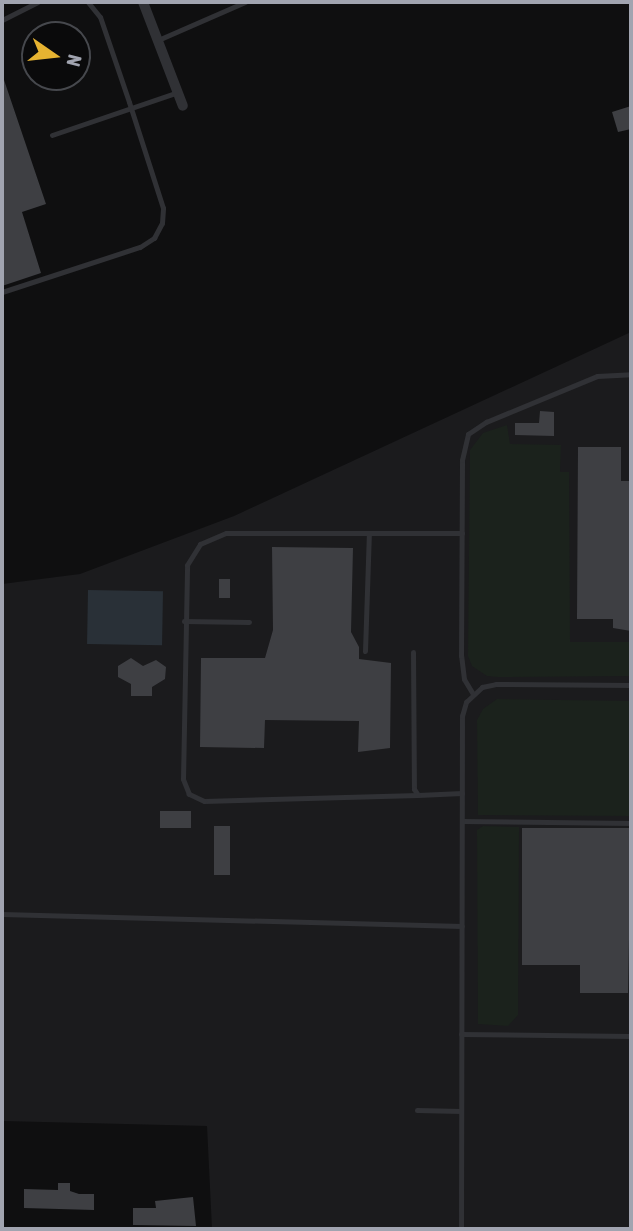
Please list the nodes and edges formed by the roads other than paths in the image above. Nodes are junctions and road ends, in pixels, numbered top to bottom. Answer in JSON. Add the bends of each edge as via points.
{"nodes":[{"id":1,"x":38,"y":2,"type":"edge"},
{"id":2,"x":88,"y":2,"type":"edge"},
{"id":3,"x":143,"y":2,"type":"edge"},
{"id":4,"x":245,"y":2,"type":"edge"},
{"id":5,"x":231,"y":4,"type":"edge"},
{"id":6,"x":2,"y":20,"type":"edge"},
{"id":7,"x":157,"y":40,"type":"junction"},
{"id":8,"x":178,"y":92,"type":"junction"},
{"id":9,"x":183,"y":106,"type":"dead end"},
{"id":10,"x":131,"y":110,"type":"junction"},
{"id":11,"x":52,"y":135,"type":"dead end"},
{"id":12,"x":2,"y":292,"type":"edge"},
{"id":13,"x":631,"y":374,"type":"edge"},
{"id":14,"x":369,"y":533,"type":"junction"},
{"id":15,"x":462,"y":533,"type":"junction"},
{"id":16,"x":184,"y":621,"type":"junction"},
{"id":17,"x":249,"y":622,"type":"dead end"},
{"id":18,"x":365,"y":651,"type":"dead end"},
{"id":19,"x":413,"y":652,"type":"dead end"},
{"id":20,"x":631,"y":685,"type":"edge"},
{"id":21,"x":473,"y":694,"type":"junction"},
{"id":22,"x":462,"y":793,"type":"junction"},
{"id":23,"x":418,"y":795,"type":"junction"},
{"id":24,"x":462,"y":821,"type":"junction"},
{"id":25,"x":631,"y":823,"type":"edge"},
{"id":26,"x":2,"y":914,"type":"edge"},
{"id":27,"x":462,"y":926,"type":"junction"},
{"id":28,"x":461,"y":1034,"type":"junction"},
{"id":29,"x":631,"y":1036,"type":"edge"},
{"id":30,"x":417,"y":1110,"type":"dead end"},
{"id":31,"x":461,"y":1111,"type":"junction"},
{"id":32,"x":461,"y":1229,"type":"edge"}],
"edges":[{"from":1,"to":6,"type":"lane"},
{"from":2,"to":10,"type":"lane","via":[[100,17]]},
{"from":3,"to":7,"type":"street"},
{"from":4,"to":5,"type":"lane"},
{"from":5,"to":7,"type":"lane"},
{"from":7,"to":8,"type":"street"},
{"from":8,"to":9,"type":"street"},
{"from":8,"to":10,"type":"lane"},
{"from":10,"to":11,"type":"lane"},
{"from":10,"to":12,"type":"lane","via":[[163,208],[154,238],[140,247]]},
{"from":13,"to":15,"type":"lane","via":[[597,376],[475,428],[463,445]]},
{"from":14,"to":15,"type":"lane"},
{"from":14,"to":16,"type":"lane","via":[[226,533],[206,540],[187,565]]},
{"from":14,"to":18,"type":"lane"},
{"from":15,"to":21,"type":"lane","via":[[461,656],[464,679]]},
{"from":16,"to":17,"type":"lane"},
{"from":16,"to":23,"type":"lane","via":[[183,779],[189,794],[204,801]]},
{"from":19,"to":23,"type":"lane","via":[[412,780]]},
{"from":20,"to":21,"type":"lane","via":[[496,684]]},
{"from":21,"to":22,"type":"lane","via":[[462,716]]},
{"from":22,"to":23,"type":"lane"},
{"from":22,"to":24,"type":"lane"},
{"from":24,"to":25,"type":"lane"},
{"from":24,"to":27,"type":"lane"},
{"from":26,"to":27,"type":"lane"},
{"from":27,"to":28,"type":"lane"},
{"from":28,"to":29,"type":"lane"},
{"from":28,"to":31,"type":"lane"},
{"from":30,"to":31,"type":"lane"},
{"from":31,"to":32,"type":"lane"}]}
